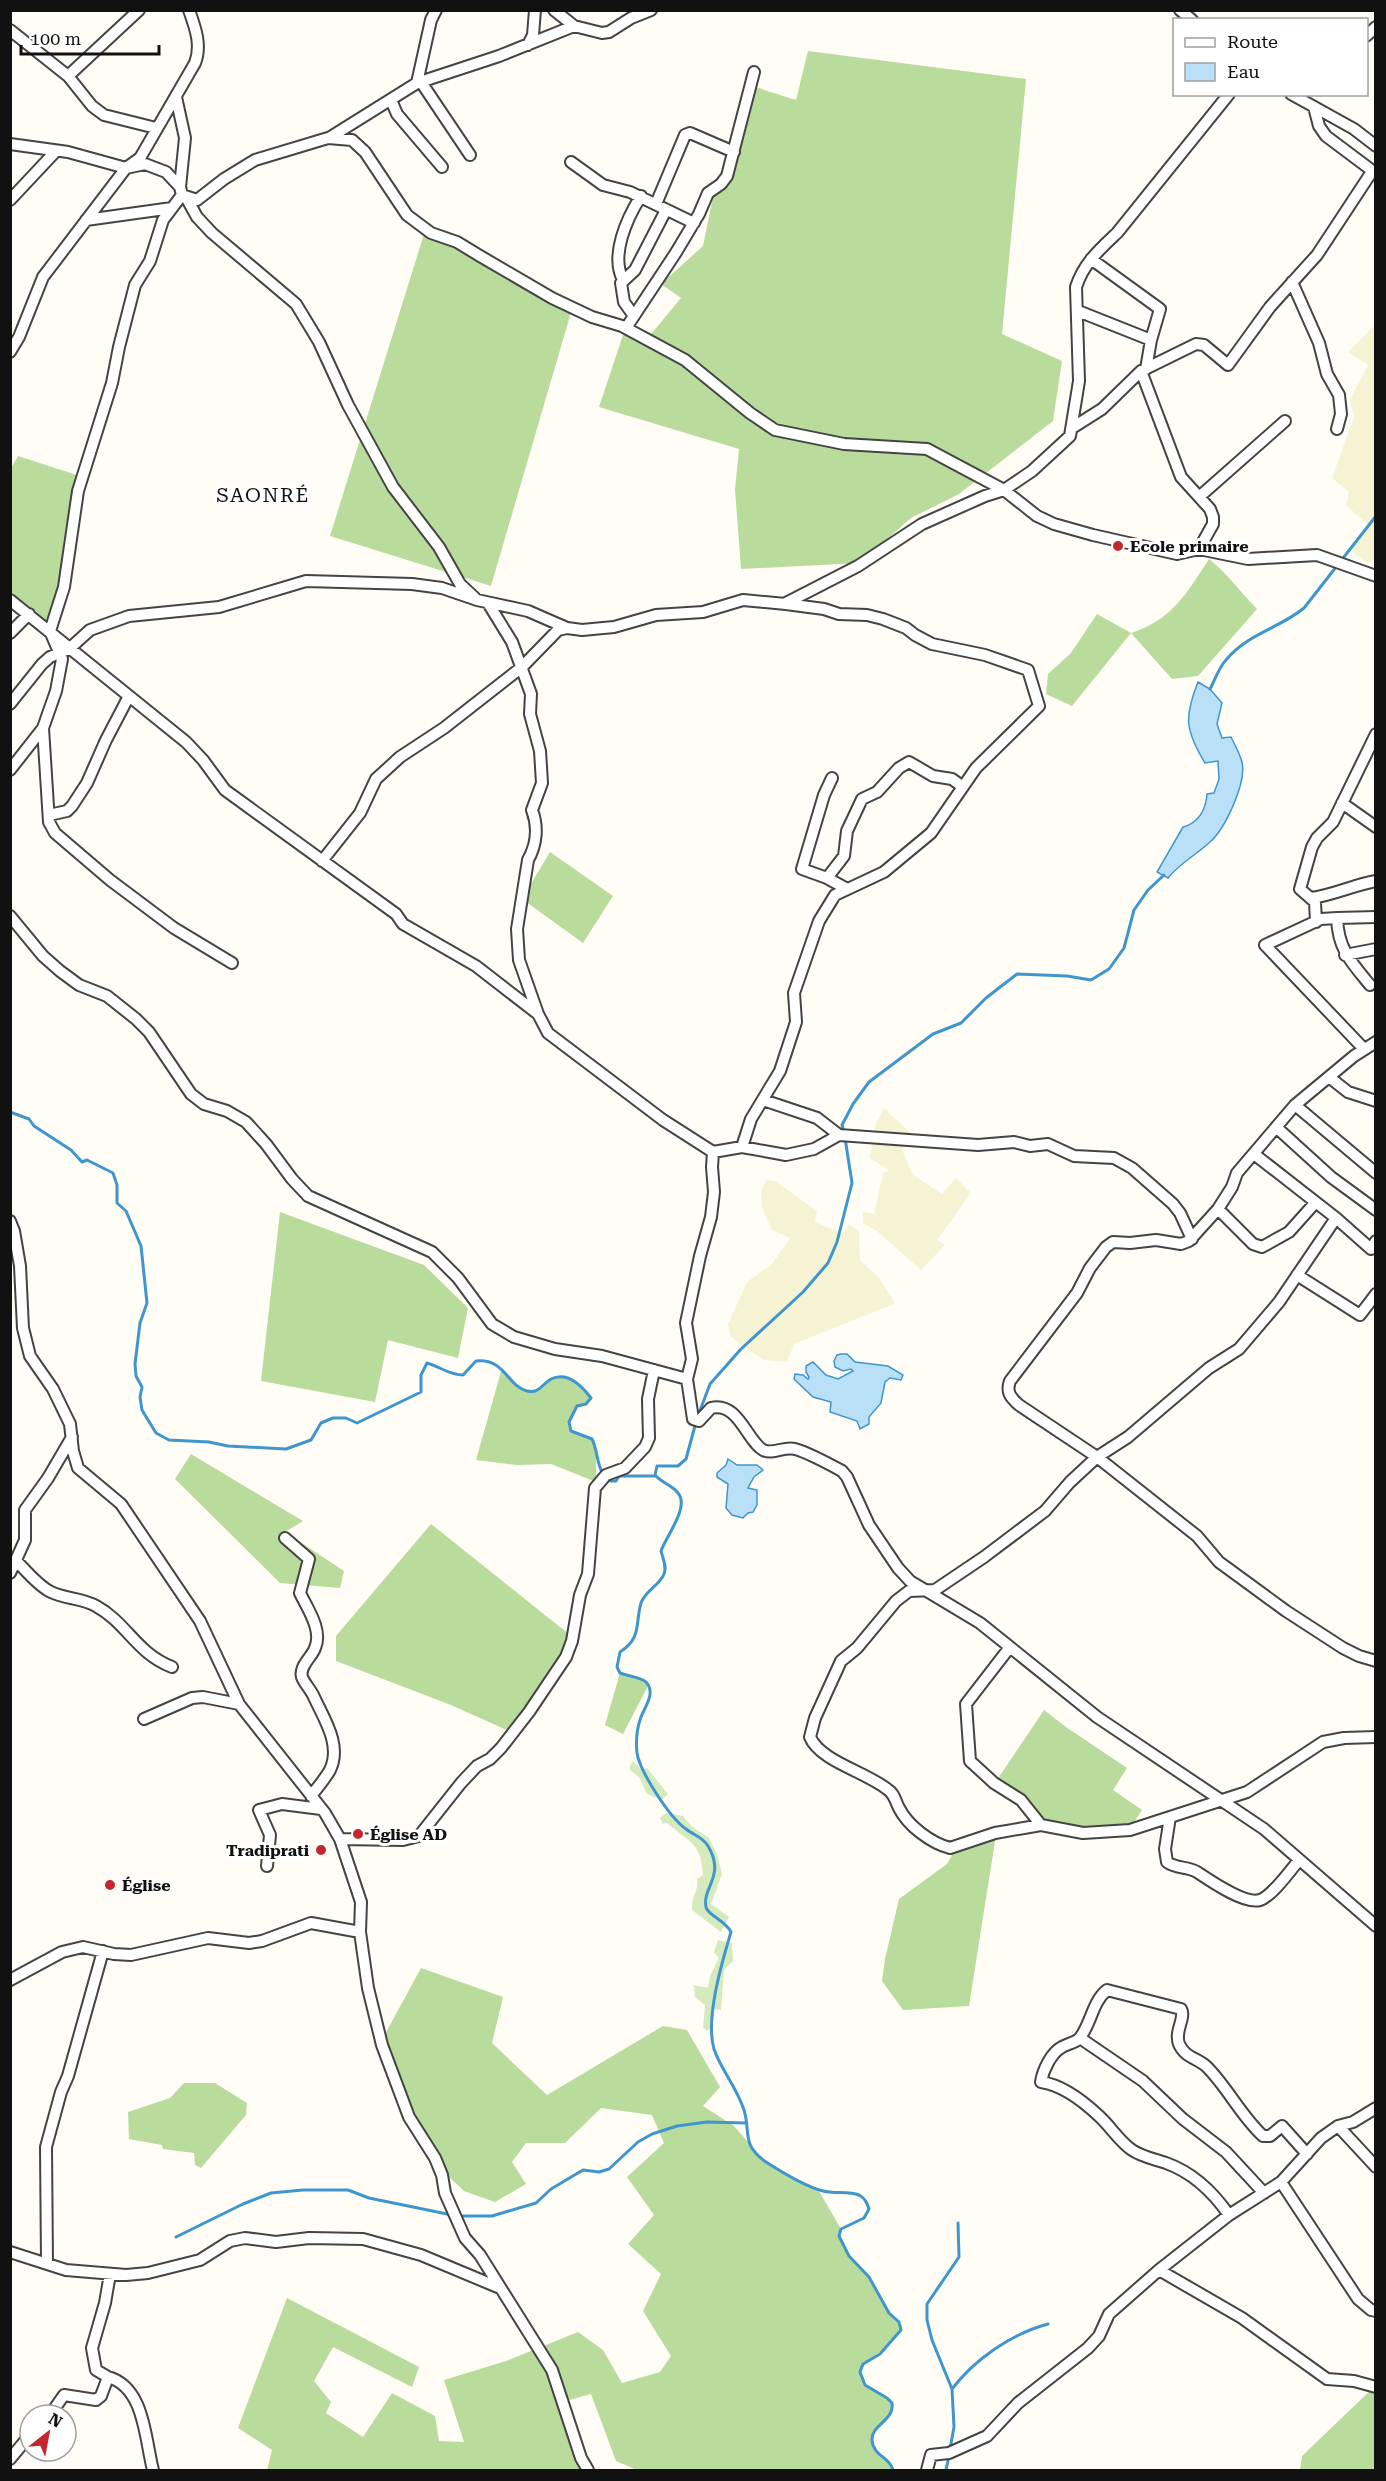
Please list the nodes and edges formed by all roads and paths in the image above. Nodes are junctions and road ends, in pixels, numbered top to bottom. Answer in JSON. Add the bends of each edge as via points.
{"nodes":[{"id":1,"x":139,"y":10,"type":"edge"},
{"id":2,"x":189,"y":10,"type":"edge"},
{"id":3,"x":436,"y":10,"type":"edge"},
{"id":4,"x":535,"y":10,"type":"edge"},
{"id":5,"x":554,"y":10,"type":"edge"},
{"id":6,"x":626,"y":10,"type":"edge"},
{"id":7,"x":651,"y":10,"type":"edge"},
{"id":8,"x":621,"y":25,"type":"junction"},
{"id":9,"x":574,"y":26,"type":"junction"},
{"id":10,"x":10,"y":30,"type":"edge"},
{"id":11,"x":528,"y":45,"type":"junction"},
{"id":12,"x":754,"y":72,"type":"dead end"},
{"id":13,"x":68,"y":76,"type":"junction"},
{"id":14,"x":419,"y":82,"type":"junction"},
{"id":15,"x":1227,"y":96,"type":"edge"},
{"id":16,"x":176,"y":97,"type":"junction"},
{"id":17,"x":1306,"y":97,"type":"edge"},
{"id":18,"x":391,"y":100,"type":"junction"},
{"id":19,"x":1314,"y":107,"type":"junction"},
{"id":20,"x":156,"y":128,"type":"junction"},
{"id":21,"x":328,"y":138,"type":"junction"},
{"id":22,"x":10,"y":144,"type":"edge"},
{"id":23,"x":1376,"y":146,"type":"edge"},
{"id":24,"x":56,"y":151,"type":"junction"},
{"id":25,"x":734,"y":152,"type":"junction"},
{"id":26,"x":470,"y":155,"type":"dead end"},
{"id":27,"x":571,"y":162,"type":"dead end"},
{"id":28,"x":442,"y":166,"type":"dead end"},
{"id":29,"x":126,"y":168,"type":"junction"},
{"id":30,"x":183,"y":194,"type":"junction"},
{"id":31,"x":641,"y":196,"type":"junction"},
{"id":32,"x":10,"y":200,"type":"edge"},
{"id":33,"x":656,"y":204,"type":"junction"},
{"id":34,"x":172,"y":208,"type":"junction"},
{"id":35,"x":666,"y":210,"type":"junction"},
{"id":36,"x":86,"y":220,"type":"junction"},
{"id":37,"x":694,"y":223,"type":"junction"},
{"id":38,"x":1091,"y":259,"type":"junction"},
{"id":39,"x":623,"y":280,"type":"junction"},
{"id":40,"x":1292,"y":282,"type":"junction"},
{"id":41,"x":1078,"y":311,"type":"junction"},
{"id":42,"x":634,"y":316,"type":"junction"},
{"id":43,"x":626,"y":328,"type":"junction"},
{"id":44,"x":1150,"y":340,"type":"junction"},
{"id":45,"x":10,"y":352,"type":"edge"},
{"id":46,"x":1143,"y":370,"type":"junction"},
{"id":47,"x":1285,"y":420,"type":"dead end"},
{"id":48,"x":1072,"y":428,"type":"junction"},
{"id":49,"x":1338,"y":429,"type":"dead end"},
{"id":50,"x":1004,"y":490,"type":"junction"},
{"id":51,"x":1199,"y":497,"type":"junction"},
{"id":52,"x":1199,"y":549,"type":"junction"},
{"id":53,"x":1376,"y":576,"type":"edge"},
{"id":54,"x":10,"y":600,"type":"edge"},
{"id":55,"x":483,"y":602,"type":"junction"},
{"id":56,"x":786,"y":604,"type":"junction"},
{"id":57,"x":29,"y":614,"type":"junction"},
{"id":58,"x":567,"y":628,"type":"junction"},
{"id":59,"x":50,"y":631,"type":"junction"},
{"id":60,"x":10,"y":633,"type":"edge"},
{"id":61,"x":64,"y":650,"type":"junction"},
{"id":62,"x":522,"y":667,"type":"junction"},
{"id":63,"x":129,"y":696,"type":"junction"},
{"id":64,"x":10,"y":704,"type":"edge"},
{"id":65,"x":43,"y":728,"type":"junction"},
{"id":66,"x":1376,"y":734,"type":"edge"},
{"id":67,"x":10,"y":770,"type":"edge"},
{"id":68,"x":832,"y":778,"type":"dead end"},
{"id":69,"x":963,"y":787,"type":"junction"},
{"id":70,"x":1342,"y":803,"type":"junction"},
{"id":71,"x":49,"y":815,"type":"junction"},
{"id":72,"x":1376,"y":827,"type":"edge"},
{"id":73,"x":321,"y":861,"type":"junction"},
{"id":74,"x":827,"y":878,"type":"junction"},
{"id":75,"x":1376,"y":881,"type":"edge"},
{"id":76,"x":847,"y":889,"type":"junction"},
{"id":77,"x":1311,"y":898,"type":"junction"},
{"id":78,"x":10,"y":916,"type":"edge"},
{"id":79,"x":1376,"y":917,"type":"edge"},
{"id":80,"x":1337,"y":918,"type":"junction"},
{"id":81,"x":1316,"y":921,"type":"junction"},
{"id":82,"x":1376,"y":949,"type":"edge"},
{"id":83,"x":1345,"y":955,"type":"junction"},
{"id":84,"x":232,"y":963,"type":"dead end"},
{"id":85,"x":1374,"y":987,"type":"edge"},
{"id":86,"x":538,"y":1014,"type":"junction"},
{"id":87,"x":1376,"y":1042,"type":"edge"},
{"id":88,"x":1364,"y":1049,"type":"junction"},
{"id":89,"x":1329,"y":1077,"type":"junction"},
{"id":90,"x":763,"y":1100,"type":"junction"},
{"id":91,"x":1376,"y":1101,"type":"edge"},
{"id":92,"x":1295,"y":1105,"type":"junction"},
{"id":93,"x":1276,"y":1127,"type":"junction"},
{"id":94,"x":839,"y":1135,"type":"junction"},
{"id":95,"x":742,"y":1147,"type":"junction"},
{"id":96,"x":713,"y":1152,"type":"junction"},
{"id":97,"x":1254,"y":1155,"type":"junction"},
{"id":98,"x":1376,"y":1173,"type":"edge"},
{"id":99,"x":1315,"y":1203,"type":"junction"},
{"id":100,"x":1218,"y":1209,"type":"junction"},
{"id":101,"x":1376,"y":1210,"type":"edge"},
{"id":102,"x":1336,"y":1218,"type":"junction"},
{"id":103,"x":10,"y":1221,"type":"edge"},
{"id":104,"x":1192,"y":1239,"type":"junction"},
{"id":105,"x":1374,"y":1248,"type":"edge"},
{"id":106,"x":1297,"y":1275,"type":"junction"},
{"id":107,"x":1376,"y":1294,"type":"edge"},
{"id":108,"x":654,"y":1370,"type":"junction"},
{"id":109,"x":687,"y":1379,"type":"junction"},
{"id":110,"x":72,"y":1437,"type":"junction"},
{"id":111,"x":1097,"y":1457,"type":"junction"},
{"id":112,"x":285,"y":1538,"type":"dead end"},
{"id":113,"x":16,"y":1561,"type":"junction"},
{"id":114,"x":10,"y":1573,"type":"edge"},
{"id":115,"x":925,"y":1591,"type":"junction"},
{"id":116,"x":1010,"y":1647,"type":"junction"},
{"id":117,"x":1376,"y":1661,"type":"edge"},
{"id":118,"x":172,"y":1667,"type":"dead end"},
{"id":119,"x":238,"y":1704,"type":"junction"},
{"id":120,"x":144,"y":1719,"type":"dead end"},
{"id":121,"x":1376,"y":1737,"type":"edge"},
{"id":122,"x":312,"y":1796,"type":"junction"},
{"id":123,"x":1221,"y":1800,"type":"junction"},
{"id":124,"x":321,"y":1809,"type":"junction"},
{"id":125,"x":1170,"y":1817,"type":"junction"},
{"id":126,"x":1041,"y":1826,"type":"junction"},
{"id":127,"x":340,"y":1839,"type":"junction"},
{"id":128,"x":1299,"y":1860,"type":"junction"},
{"id":129,"x":267,"y":1866,"type":"dead end"},
{"id":130,"x":1376,"y":1926,"type":"edge"},
{"id":131,"x":360,"y":1932,"type":"junction"},
{"id":132,"x":102,"y":1951,"type":"junction"},
{"id":133,"x":10,"y":1980,"type":"edge"},
{"id":134,"x":1080,"y":2038,"type":"junction"},
{"id":135,"x":1376,"y":2108,"type":"edge"},
{"id":136,"x":1338,"y":2126,"type":"junction"},
{"id":137,"x":1307,"y":2154,"type":"junction"},
{"id":138,"x":1376,"y":2168,"type":"edge"},
{"id":139,"x":1281,"y":2182,"type":"junction"},
{"id":140,"x":1264,"y":2193,"type":"junction"},
{"id":141,"x":1229,"y":2215,"type":"junction"},
{"id":142,"x":10,"y":2252,"type":"edge"},
{"id":143,"x":47,"y":2263,"type":"junction"},
{"id":144,"x":1159,"y":2270,"type":"junction"},
{"id":145,"x":110,"y":2274,"type":"junction"},
{"id":146,"x":500,"y":2289,"type":"junction"},
{"id":147,"x":1376,"y":2311,"type":"edge"},
{"id":148,"x":108,"y":2377,"type":"junction"},
{"id":149,"x":1376,"y":2387,"type":"edge"},
{"id":150,"x":58,"y":2403,"type":"edge"},
{"id":151,"x":153,"y":2470,"type":"edge"},
{"id":152,"x":588,"y":2470,"type":"edge"},
{"id":153,"x":927,"y":2470,"type":"edge"}],
"edges":[{"from":1,"to":13,"type":"street"},
{"from":2,"to":16,"type":"street","via":[[197,31],[198,55]]},
{"from":3,"to":14,"type":"street"},
{"from":4,"to":11,"type":"street"},
{"from":5,"to":9,"type":"street"},
{"from":6,"to":8,"type":"street"},
{"from":7,"to":8,"type":"street"},
{"from":8,"to":9,"type":"street","via":[[602,33]]},
{"from":9,"to":11,"type":"street"},
{"from":10,"to":13,"type":"street"},
{"from":11,"to":14,"type":"street"},
{"from":12,"to":25,"type":"street"},
{"from":13,"to":20,"type":"street","via":[[104,114]]},
{"from":14,"to":18,"type":"street"},
{"from":14,"to":26,"type":"street"},
{"from":15,"to":38,"type":"street","via":[[1117,234]]},
{"from":16,"to":20,"type":"street"},
{"from":16,"to":30,"type":"street","via":[[185,138]]},
{"from":17,"to":19,"type":"street"},
{"from":18,"to":21,"type":"street"},
{"from":18,"to":28,"type":"street","via":[[397,114]]},
{"from":19,"to":23,"type":"street"},
{"from":19,"to":40,"type":"street","via":[[1326,136],[1371,172],[1317,255]]},
{"from":20,"to":29,"type":"street","via":[[140,158]]},
{"from":21,"to":30,"type":"street","via":[[255,160],[201,197],[193,200]]},
{"from":21,"to":43,"type":"street","via":[[358,144],[407,215],[431,233],[473,249],[582,313]]},
{"from":22,"to":24,"type":"street"},
{"from":24,"to":29,"type":"street"},
{"from":24,"to":32,"type":"street"},
{"from":25,"to":33,"type":"street","via":[[690,133],[686,135]]},
{"from":25,"to":37,"type":"street","via":[[727,176],[708,194]]},
{"from":27,"to":31,"type":"street","via":[[603,185]]},
{"from":29,"to":30,"type":"street","via":[[145,164],[160,169]]},
{"from":29,"to":36,"type":"street"},
{"from":30,"to":34,"type":"street"},
{"from":30,"to":55,"type":"street","via":[[212,233],[296,304],[320,342],[348,405],[393,487],[439,547],[460,584]]},
{"from":31,"to":33,"type":"street"},
{"from":31,"to":39,"type":"street","via":[[624,233],[618,270]]},
{"from":33,"to":35,"type":"street"},
{"from":34,"to":36,"type":"street"},
{"from":34,"to":59,"type":"street","via":[[163,220],[150,261],[135,285],[112,383],[78,491],[64,587]]},
{"from":35,"to":37,"type":"street"},
{"from":35,"to":39,"type":"street","via":[[635,270]]},
{"from":36,"to":45,"type":"street","via":[[43,277]]},
{"from":37,"to":42,"type":"street"},
{"from":38,"to":41,"type":"street","via":[[1076,287]]},
{"from":38,"to":44,"type":"street","via":[[1160,309]]},
{"from":39,"to":42,"type":"street","via":[[624,302]]},
{"from":40,"to":46,"type":"street","via":[[1228,365],[1201,344]]},
{"from":40,"to":49,"type":"street","via":[[1319,343],[1327,374],[1339,395]]},
{"from":41,"to":44,"type":"street"},
{"from":41,"to":48,"type":"street","via":[[1079,381]]},
{"from":42,"to":43,"type":"street"},
{"from":43,"to":50,"type":"street","via":[[685,360],[775,430],[844,444],[928,449]]},
{"from":44,"to":46,"type":"street"},
{"from":46,"to":48,"type":"street","via":[[1092,416]]},
{"from":46,"to":51,"type":"street","via":[[1181,477]]},
{"from":47,"to":51,"type":"street"},
{"from":48,"to":50,"type":"street","via":[[1070,436],[1032,471]]},
{"from":50,"to":52,"type":"street","via":[[1054,524],[1177,554]]},
{"from":50,"to":56,"type":"street","via":[[922,524],[858,566]]},
{"from":51,"to":52,"type":"street","via":[[1210,509],[1213,525]]},
{"from":52,"to":53,"type":"street","via":[[1248,559],[1317,555]]},
{"from":54,"to":57,"type":"street"},
{"from":55,"to":58,"type":"street","via":[[528,611]]},
{"from":55,"to":61,"type":"street","via":[[442,588],[411,584],[306,581],[219,607],[129,616],[90,630]]},
{"from":55,"to":62,"type":"street","via":[[512,642]]},
{"from":56,"to":58,"type":"street","via":[[743,600],[702,612],[656,615],[614,627]]},
{"from":56,"to":69,"type":"street","via":[[883,619],[932,644],[985,655],[1028,670],[1039,706],[992,750]]},
{"from":57,"to":59,"type":"street"},
{"from":57,"to":60,"type":"street"},
{"from":58,"to":62,"type":"street","via":[[558,630]]},
{"from":59,"to":61,"type":"street"},
{"from":61,"to":63,"type":"street"},
{"from":61,"to":64,"type":"street","via":[[42,664]]},
{"from":61,"to":65,"type":"street"},
{"from":62,"to":73,"type":"street","via":[[376,779],[360,813]]},
{"from":62,"to":86,"type":"street","via":[[531,694],[530,714],[540,751],[542,783],[532,810],[536,833],[517,928],[519,960]]},
{"from":63,"to":71,"type":"street","via":[[72,806]]},
{"from":63,"to":73,"type":"street","via":[[186,742],[225,790]]},
{"from":65,"to":67,"type":"street"},
{"from":65,"to":71,"type":"street"},
{"from":66,"to":70,"type":"street"},
{"from":68,"to":74,"type":"street","via":[[802,869]]},
{"from":69,"to":74,"type":"street","via":[[909,762],[899,768],[884,787],[862,799],[847,831],[844,856]]},
{"from":69,"to":76,"type":"street","via":[[931,833],[884,872]]},
{"from":70,"to":72,"type":"street"},
{"from":70,"to":77,"type":"street","via":[[1307,858],[1300,889]]},
{"from":71,"to":84,"type":"street","via":[[55,833],[110,880],[174,928]]},
{"from":73,"to":86,"type":"street","via":[[396,914],[403,924],[476,966]]},
{"from":74,"to":76,"type":"street"},
{"from":75,"to":77,"type":"street"},
{"from":76,"to":90,"type":"street","via":[[835,895],[819,921],[794,993],[796,1022],[780,1071]]},
{"from":77,"to":81,"type":"street","via":[[1315,902]]},
{"from":78,"to":108,"type":"street","via":[[60,971],[79,985],[107,996],[136,1019],[191,1094],[204,1104],[246,1122],[308,1196],[432,1252],[458,1278],[492,1324],[514,1337]]},
{"from":79,"to":80,"type":"street"},
{"from":80,"to":81,"type":"street"},
{"from":80,"to":83,"type":"street"},
{"from":81,"to":88,"type":"street","via":[[1265,945]]},
{"from":82,"to":83,"type":"street"},
{"from":83,"to":85,"type":"street"},
{"from":86,"to":96,"type":"street","via":[[548,1033],[663,1120]]},
{"from":87,"to":88,"type":"street"},
{"from":88,"to":89,"type":"street"},
{"from":89,"to":91,"type":"street","via":[[1353,1094]]},
{"from":89,"to":92,"type":"street"},
{"from":90,"to":94,"type":"street","via":[[817,1118]]},
{"from":90,"to":95,"type":"street"},
{"from":92,"to":93,"type":"street"},
{"from":92,"to":98,"type":"street"},
{"from":93,"to":97,"type":"street"},
{"from":93,"to":101,"type":"street","via":[[1331,1177]]},
{"from":94,"to":95,"type":"street","via":[[814,1149],[786,1155]]},
{"from":94,"to":104,"type":"street","via":[[978,1145],[1048,1144],[1074,1156],[1114,1158],[1132,1168],[1173,1204]]},
{"from":95,"to":96,"type":"street"},
{"from":96,"to":109,"type":"street","via":[[711,1217],[687,1323],[692,1359]]},
{"from":97,"to":99,"type":"street"},
{"from":97,"to":100,"type":"street","via":[[1237,1173]]},
{"from":99,"to":100,"type":"street","via":[[1289,1232],[1262,1247]]},
{"from":99,"to":102,"type":"street"},
{"from":100,"to":104,"type":"street"},
{"from":102,"to":105,"type":"street"},
{"from":102,"to":106,"type":"street"},
{"from":103,"to":110,"type":"street","via":[[20,1266],[23,1329],[30,1356],[53,1389]]},
{"from":104,"to":111,"type":"street","via":[[1180,1244],[1162,1240],[1113,1242],[1106,1247],[1010,1381],[1010,1396],[1019,1405]]},
{"from":106,"to":107,"type":"street","via":[[1360,1315]]},
{"from":106,"to":111,"type":"street","via":[[1239,1349],[1209,1368],[1128,1437]]},
{"from":108,"to":109,"type":"street"},
{"from":108,"to":127,"type":"street","via":[[645,1447],[626,1468],[606,1476],[595,1488],[588,1574],[566,1658],[501,1748],[461,1783],[419,1836],[403,1840]]},
{"from":109,"to":115,"type":"street","via":[[696,1421],[711,1408],[722,1408],[747,1428],[762,1449],[796,1449],[842,1471],[882,1545],[898,1568]]},
{"from":110,"to":113,"type":"street","via":[[25,1510],[25,1540]]},
{"from":110,"to":119,"type":"street","via":[[78,1468],[121,1504],[200,1621]]},
{"from":111,"to":115,"type":"street","via":[[1045,1511],[943,1585]]},
{"from":111,"to":117,"type":"street","via":[[1197,1536],[1219,1562],[1286,1611],[1343,1648]]},
{"from":112,"to":122,"type":"street","via":[[309,1559],[300,1593],[315,1625],[316,1647],[302,1677],[328,1728],[334,1750],[330,1769]]},
{"from":113,"to":114,"type":"street"},
{"from":113,"to":118,"type":"street","via":[[51,1592],[94,1604],[115,1620],[144,1652]]},
{"from":115,"to":116,"type":"street","via":[[980,1623]]},
{"from":115,"to":126,"type":"street","via":[[915,1589],[903,1594],[841,1661],[812,1727],[812,1742],[831,1758],[887,1788],[907,1819],[945,1847]]},
{"from":116,"to":123,"type":"street","via":[[1097,1717]]},
{"from":116,"to":126,"type":"street","via":[[966,1704],[969,1756],[974,1766],[994,1783],[1022,1800]]},
{"from":119,"to":120,"type":"street","via":[[192,1698]]},
{"from":119,"to":122,"type":"street"},
{"from":121,"to":123,"type":"street","via":[[1323,1742],[1247,1791]]},
{"from":122,"to":124,"type":"street"},
{"from":123,"to":125,"type":"street"},
{"from":123,"to":128,"type":"street","via":[[1264,1829]]},
{"from":124,"to":127,"type":"street"},
{"from":124,"to":129,"type":"street","via":[[282,1804],[259,1810],[270,1835]]},
{"from":125,"to":126,"type":"street","via":[[1130,1830],[1105,1833]]},
{"from":125,"to":128,"type":"street","via":[[1167,1862],[1190,1869],[1244,1898],[1255,1901],[1268,1896]]},
{"from":127,"to":131,"type":"street","via":[[361,1902]]},
{"from":128,"to":130,"type":"street"},
{"from":131,"to":132,"type":"street","via":[[311,1923],[249,1943],[208,1938],[131,1955]]},
{"from":131,"to":146,"type":"street","via":[[368,1988],[399,2093],[435,2158],[465,2238],[480,2254]]},
{"from":132,"to":133,"type":"street","via":[[83,1947],[62,1952]]},
{"from":132,"to":143,"type":"street","via":[[46,2148]]},
{"from":134,"to":137,"type":"street","via":[[1107,1990],[1176,2006],[1183,2011],[1177,2036],[1185,2053],[1208,2067],[1263,2136],[1270,2136],[1282,2126]]},
{"from":134,"to":140,"type":"street","via":[[1143,2081],[1226,2152]]},
{"from":134,"to":141,"type":"street","via":[[1055,2052],[1041,2082],[1055,2084],[1079,2100],[1138,2154],[1169,2164],[1197,2180]]},
{"from":135,"to":136,"type":"street"},
{"from":136,"to":137,"type":"street"},
{"from":136,"to":138,"type":"street"},
{"from":137,"to":139,"type":"street"},
{"from":139,"to":140,"type":"street"},
{"from":139,"to":147,"type":"street","via":[[1358,2299]]},
{"from":140,"to":141,"type":"street"},
{"from":141,"to":144,"type":"street"},
{"from":142,"to":143,"type":"street"},
{"from":143,"to":145,"type":"street","via":[[66,2270]]},
{"from":144,"to":149,"type":"street","via":[[1242,2318],[1327,2379]]},
{"from":144,"to":153,"type":"street","via":[[1109,2314],[1099,2336],[1088,2348],[1018,2403],[987,2436],[949,2454],[931,2456]]},
{"from":145,"to":146,"type":"street","via":[[148,2273],[200,2260],[230,2241],[246,2238],[276,2242],[363,2239],[421,2255]]},
{"from":145,"to":148,"type":"street","via":[[92,2348],[96,2370]]},
{"from":146,"to":152,"type":"street","via":[[552,2370]]},
{"from":148,"to":150,"type":"street","via":[[99,2398],[64,2395]]},
{"from":148,"to":151,"type":"street","via":[[118,2380],[133,2397],[148,2439]]}]}
